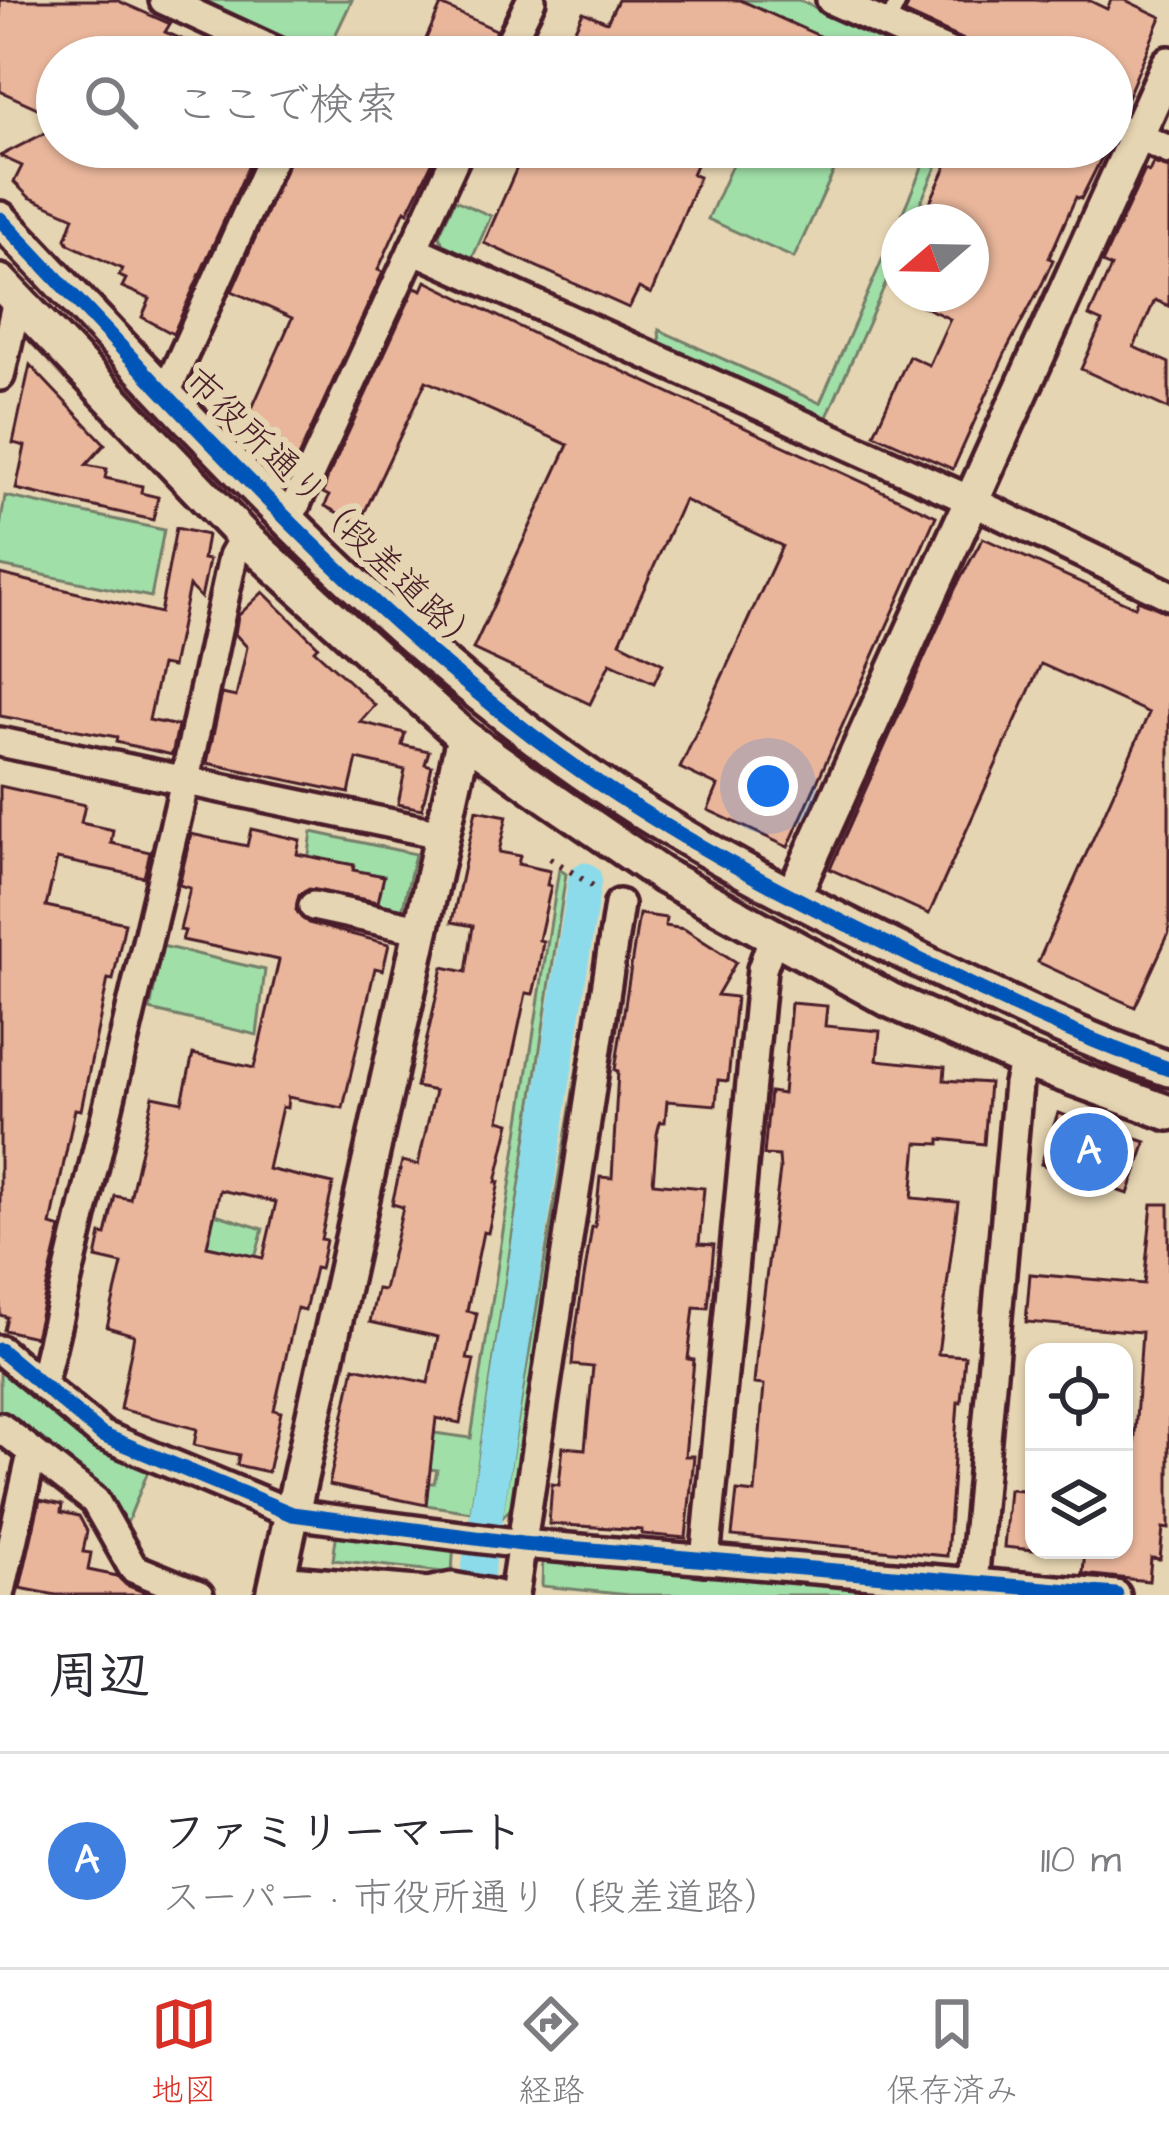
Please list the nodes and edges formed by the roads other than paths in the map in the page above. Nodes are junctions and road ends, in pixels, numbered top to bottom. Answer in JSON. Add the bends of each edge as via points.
{"nodes":[{"id":1,"x":164,"y":0,"type":"edge"},
{"id":2,"x":531,"y":0,"type":"edge"},
{"id":3,"x":831,"y":0,"type":"edge"},
{"id":4,"x":893,"y":13,"type":"edge"},
{"id":5,"x":242,"y":36,"type":"edge"},
{"id":6,"x":513,"y":36,"type":"edge"},
{"id":7,"x":928,"y":36,"type":"edge"},
{"id":8,"x":1169,"y":64,"type":"edge"},
{"id":9,"x":1133,"y":117,"type":"edge"},
{"id":10,"x":1133,"y":134,"type":"edge"},
{"id":11,"x":1169,"y":150,"type":"edge"},
{"id":12,"x":268,"y":168,"type":"edge"},
{"id":13,"x":450,"y":168,"type":"edge"},
{"id":14,"x":1108,"y":168,"type":"edge"},
{"id":15,"x":0,"y":219,"type":"edge"},
{"id":16,"x":413,"y":249,"type":"junction"},
{"id":17,"x":9,"y":291,"type":"edge"},
{"id":18,"x":0,"y":376,"type":"edge"},
{"id":19,"x":166,"y":393,"type":"junction"},
{"id":20,"x":972,"y":501,"type":"junction"},
{"id":21,"x":289,"y":519,"type":"junction"},
{"id":22,"x":244,"y":536,"type":"junction"},
{"id":23,"x":1169,"y":595,"type":"edge"},
{"id":24,"x":464,"y":736,"type":"junction"},
{"id":25,"x":0,"y":742,"type":"edge"},
{"id":26,"x":185,"y":783,"type":"junction"},
{"id":27,"x":445,"y":835,"type":"junction"},
{"id":28,"x":793,"y":896,"type":"junction"},
{"id":29,"x":613,"y":900,"type":"road end"},
{"id":30,"x":313,"y":906,"type":"dead end"},
{"id":31,"x":424,"y":930,"type":"junction"},
{"id":32,"x":772,"y":938,"type":"junction"},
{"id":33,"x":1024,"y":1060,"type":"junction"},
{"id":34,"x":1169,"y":1069,"type":"edge"},
{"id":35,"x":1169,"y":1113,"type":"edge"},
{"id":36,"x":0,"y":1350,"type":"edge"},
{"id":37,"x":42,"y":1385,"type":"junction"},
{"id":38,"x":0,"y":1427,"type":"edge"},
{"id":39,"x":32,"y":1454,"type":"junction"},
{"id":40,"x":292,"y":1514,"type":"junction"},
{"id":41,"x":515,"y":1542,"type":"junction"},
{"id":42,"x":705,"y":1560,"type":"junction"},
{"id":43,"x":276,"y":1587,"type":"edge"},
{"id":44,"x":973,"y":1588,"type":"edge"},
{"id":45,"x":0,"y":1595,"type":"edge"},
{"id":46,"x":199,"y":1595,"type":"edge"},
{"id":47,"x":496,"y":1595,"type":"edge"},
{"id":48,"x":514,"y":1595,"type":"edge"},
{"id":49,"x":1116,"y":1595,"type":"edge"}],
"edges":[{"from":1,"to":5,"type":"street"},
{"from":2,"to":6,"type":"street"},
{"from":3,"to":4,"type":"street"},
{"from":4,"to":7,"type":"street"},
{"from":8,"to":9,"type":"street"},
{"from":10,"to":11,"type":"street"},
{"from":12,"to":19,"type":"street"},
{"from":13,"to":16,"type":"street"},
{"from":14,"to":20,"type":"street"},
{"from":15,"to":19,"type":"street","name":"市役所通り（段差道路）"},
{"from":16,"to":20,"type":"street"},
{"from":16,"to":21,"type":"street"},
{"from":17,"to":18,"type":"street"},
{"from":17,"to":22,"type":"street","name":"市役所通り（段差道路）"},
{"from":19,"to":21,"type":"street","name":"市役所通り（段差道路）"},
{"from":20,"to":23,"type":"street"},
{"from":20,"to":28,"type":"street"},
{"from":21,"to":28,"type":"street","name":"市役所通り（段差道路）","via":[[401,627],[564,759]]},
{"from":22,"to":24,"type":"street","name":"市役所通り（段差道路）"},
{"from":22,"to":26,"type":"street","via":[[232,556]]},
{"from":24,"to":27,"type":"street"},
{"from":24,"to":32,"type":"street","name":"市役所通り（段差道路）","via":[[662,875]]},
{"from":25,"to":26,"type":"street"},
{"from":26,"to":27,"type":"street"},
{"from":26,"to":37,"type":"street"},
{"from":27,"to":31,"type":"street"},
{"from":28,"to":34,"type":"street","name":"市役所通り（段差道路）","via":[[1033,1016]]},
{"from":29,"to":41,"type":"street"},
{"from":30,"to":31,"type":"street"},
{"from":31,"to":40,"type":"street"},
{"from":32,"to":33,"type":"street","name":"市役所通り（段差道路）"},
{"from":32,"to":42,"type":"street","via":[[762,969]]},
{"from":33,"to":35,"type":"street","name":"市役所通り（段差道路）"},
{"from":33,"to":44,"type":"street"},
{"from":36,"to":37,"type":"street"},
{"from":37,"to":40,"type":"street","via":[[102,1435]]},
{"from":38,"to":39,"type":"street"},
{"from":39,"to":45,"type":"street"},
{"from":39,"to":46,"type":"street","via":[[94,1501],[133,1568]]},
{"from":40,"to":41,"type":"street"},
{"from":40,"to":43,"type":"street"},
{"from":41,"to":42,"type":"street"},
{"from":41,"to":48,"type":"street"},
{"from":42,"to":44,"type":"street"},
{"from":43,"to":47,"type":"street","via":[[452,1587]]},
{"from":44,"to":49,"type":"street"}]}
